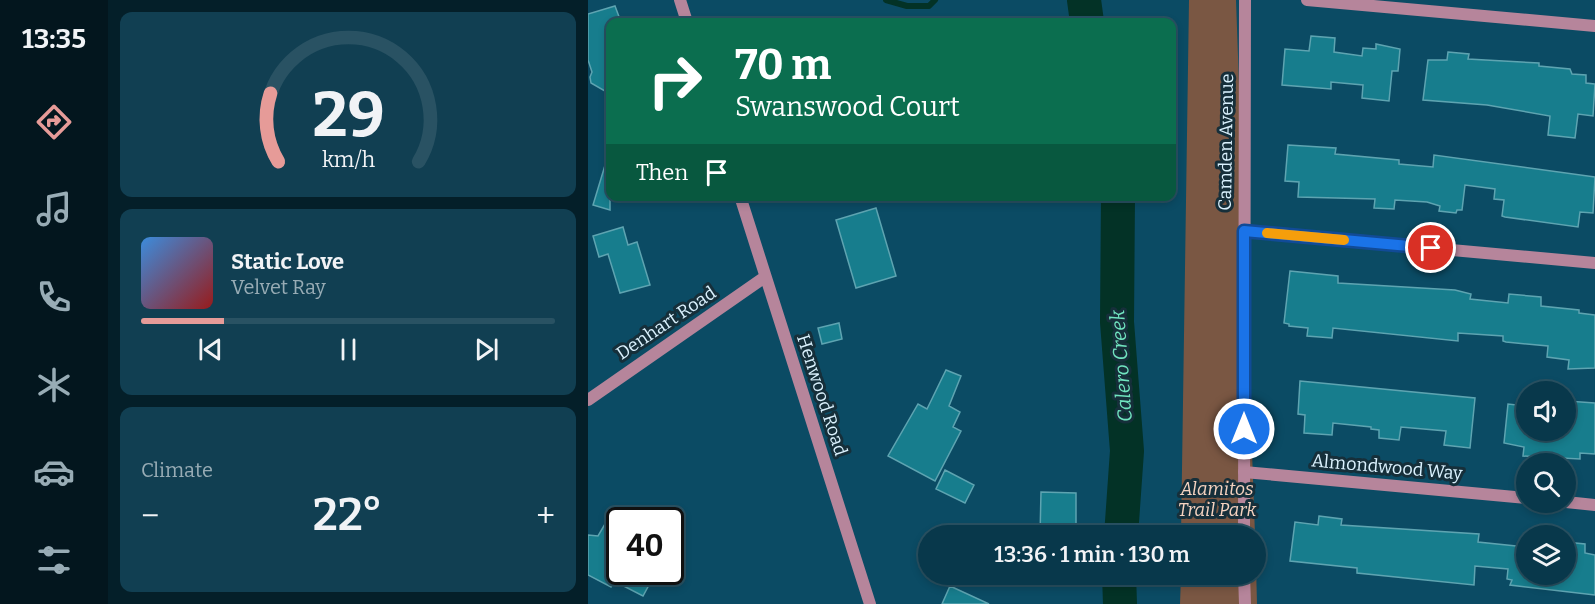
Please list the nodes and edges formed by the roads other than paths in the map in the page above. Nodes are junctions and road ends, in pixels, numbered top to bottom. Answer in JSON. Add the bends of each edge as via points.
{"nodes":[{"id":1,"x":680,"y":0,"type":"edge"},
{"id":2,"x":1245,"y":0,"type":"edge"},
{"id":3,"x":1307,"y":0,"type":"edge"},
{"id":4,"x":686,"y":18,"type":"edge"},
{"id":5,"x":1595,"y":26,"type":"edge"},
{"id":6,"x":742,"y":201,"type":"edge"},
{"id":7,"x":1244,"y":231,"type":"junction"},
{"id":8,"x":1595,"y":263,"type":"edge"},
{"id":9,"x":765,"y":277,"type":"junction"},
{"id":10,"x":588,"y":400,"type":"edge"},
{"id":11,"x":1244,"y":472,"type":"junction"},
{"id":12,"x":1516,"y":497,"type":"edge"},
{"id":13,"x":1576,"y":503,"type":"edge"},
{"id":14,"x":1595,"y":505,"type":"edge"},
{"id":15,"x":1244,"y":525,"type":"edge"},
{"id":16,"x":1244,"y":585,"type":"edge"},
{"id":17,"x":870,"y":604,"type":"edge"},
{"id":18,"x":1245,"y":604,"type":"edge"}],
"edges":[{"from":1,"to":4,"type":"street"},
{"from":2,"to":7,"type":"street","name":"Camden Avenue"},
{"from":3,"to":5,"type":"street"},
{"from":6,"to":9,"type":"street","name":"Henwood Road"},
{"from":7,"to":8,"type":"street"},
{"from":7,"to":11,"type":"street","name":"Camden Avenue"},
{"from":9,"to":10,"type":"street","name":"Denhart Road"},
{"from":9,"to":17,"type":"street","name":"Henwood Road"},
{"from":11,"to":12,"type":"street","name":"Almondwood Way"},
{"from":11,"to":15,"type":"street","name":"Camden Avenue"},
{"from":13,"to":14,"type":"street"},
{"from":16,"to":18,"type":"street"}]}
